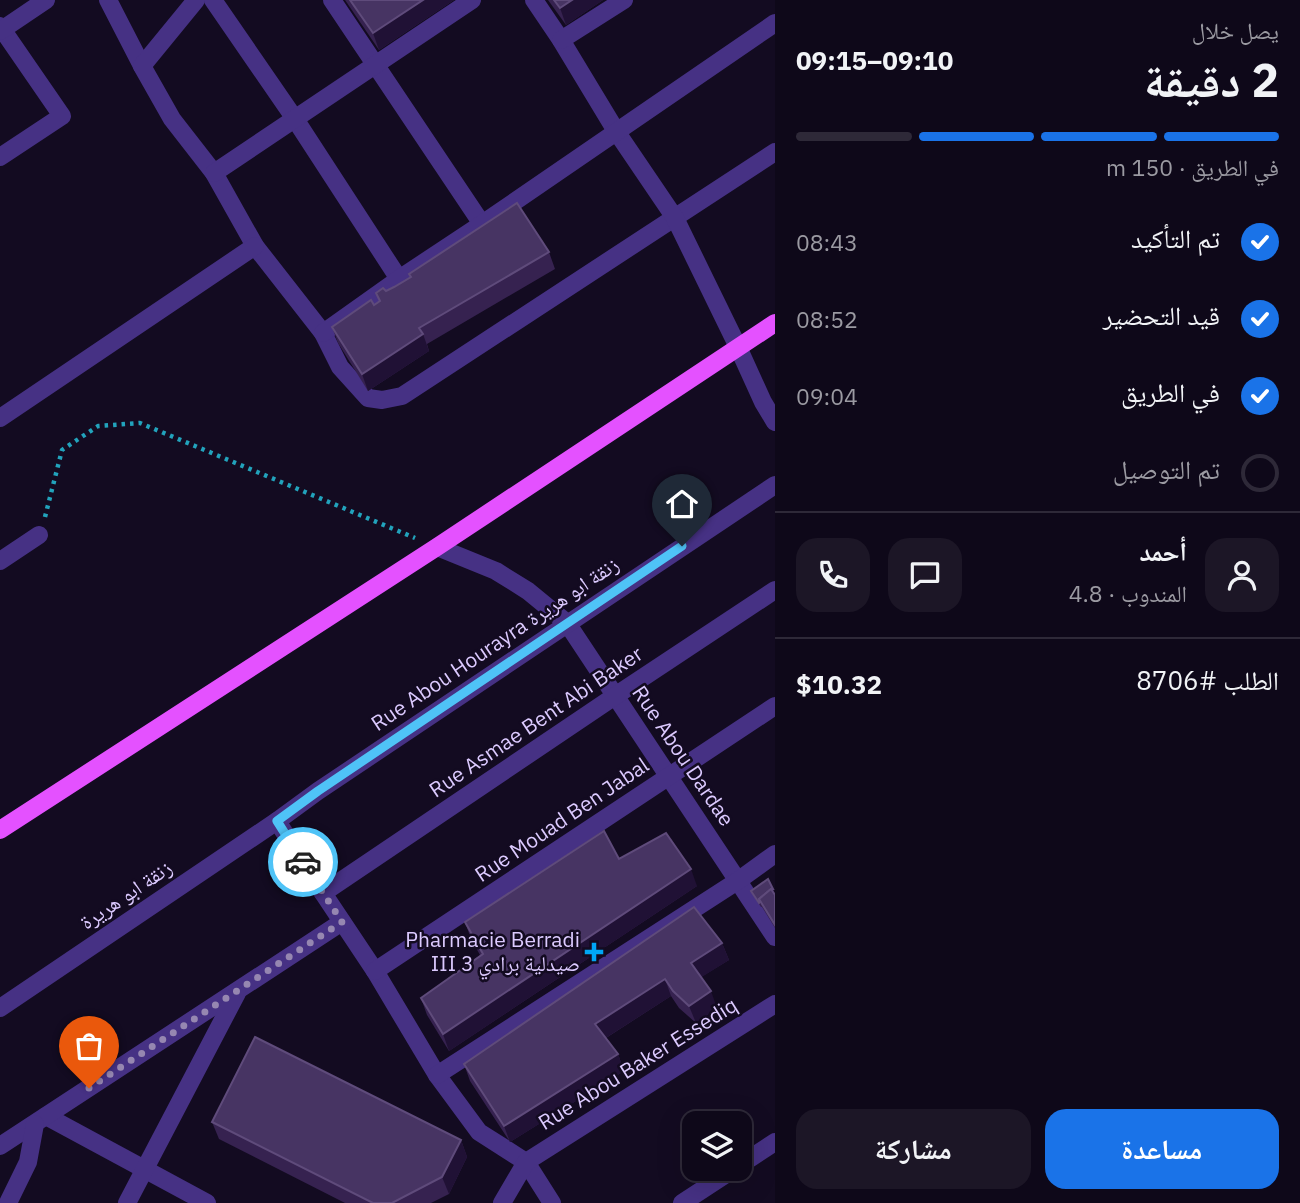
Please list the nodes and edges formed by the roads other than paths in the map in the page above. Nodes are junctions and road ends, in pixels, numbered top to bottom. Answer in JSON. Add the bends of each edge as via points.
{"nodes":[{"id":1,"x":46,"y":0,"type":"edge"},
{"id":2,"x":108,"y":0,"type":"edge"},
{"id":3,"x":196,"y":0,"type":"edge"},
{"id":4,"x":213,"y":0,"type":"edge"},
{"id":5,"x":332,"y":0,"type":"edge"},
{"id":6,"x":472,"y":0,"type":"edge"},
{"id":7,"x":534,"y":0,"type":"edge"},
{"id":8,"x":624,"y":0,"type":"edge"},
{"id":9,"x":775,"y":23,"type":"edge"},
{"id":10,"x":1,"y":29,"type":"edge"},
{"id":11,"x":561,"y":40,"type":"junction"},
{"id":12,"x":374,"y":65,"type":"junction"},
{"id":13,"x":142,"y":66,"type":"junction"},
{"id":14,"x":295,"y":119,"type":"junction"},
{"id":15,"x":616,"y":131,"type":"junction"},
{"id":16,"x":775,"y":152,"type":"edge"},
{"id":17,"x":0,"y":157,"type":"edge"},
{"id":18,"x":214,"y":173,"type":"junction"},
{"id":19,"x":675,"y":218,"type":"junction"},
{"id":20,"x":482,"y":224,"type":"junction"},
{"id":21,"x":255,"y":246,"type":"junction"},
{"id":22,"x":399,"y":279,"type":"junction"},
{"id":23,"x":775,"y":323,"type":"edge"},
{"id":24,"x":323,"y":333,"type":"junction"},
{"id":25,"x":738,"y":347,"type":"junction"},
{"id":26,"x":0,"y":418,"type":"edge"},
{"id":27,"x":775,"y":422,"type":"edge"},
{"id":28,"x":775,"y":485,"type":"edge"},
{"id":29,"x":39,"y":535,"type":"road end"},
{"id":30,"x":437,"y":547,"type":"junction"},
{"id":31,"x":0,"y":561,"type":"edge"},
{"id":32,"x":775,"y":590,"type":"edge"},
{"id":33,"x":567,"y":623,"type":"junction"},
{"id":34,"x":615,"y":695,"type":"junction"},
{"id":35,"x":775,"y":706,"type":"edge"},
{"id":36,"x":669,"y":776,"type":"junction"},
{"id":37,"x":277,"y":821,"type":"junction"},
{"id":38,"x":0,"y":830,"type":"edge"},
{"id":39,"x":775,"y":854,"type":"edge"},
{"id":40,"x":739,"y":880,"type":"junction"},
{"id":41,"x":323,"y":893,"type":"junction"},
{"id":42,"x":342,"y":922,"type":"junction"},
{"id":43,"x":775,"y":937,"type":"edge"},
{"id":44,"x":375,"y":971,"type":"junction"},
{"id":45,"x":239,"y":990,"type":"junction"},
{"id":46,"x":775,"y":1004,"type":"edge"},
{"id":47,"x":0,"y":1008,"type":"edge"},
{"id":48,"x":437,"y":1075,"type":"junction"},
{"id":49,"x":40,"y":1120,"type":"junction"},
{"id":50,"x":0,"y":1146,"type":"edge"},
{"id":51,"x":772,"y":1150,"type":"edge"},
{"id":52,"x":752,"y":1159,"type":"edge"},
{"id":53,"x":526,"y":1162,"type":"junction"},
{"id":54,"x":144,"y":1169,"type":"junction"},
{"id":55,"x":716,"y":1181,"type":"edge"},
{"id":56,"x":8,"y":1203,"type":"edge"},
{"id":57,"x":127,"y":1203,"type":"edge"},
{"id":58,"x":207,"y":1203,"type":"edge"},
{"id":59,"x":502,"y":1203,"type":"edge"},
{"id":60,"x":552,"y":1203,"type":"edge"},
{"id":61,"x":682,"y":1203,"type":"edge"}],
"edges":[{"from":1,"to":10,"type":"street"},
{"from":2,"to":13,"type":"street"},
{"from":3,"to":13,"type":"street"},
{"from":4,"to":14,"type":"street"},
{"from":5,"to":12,"type":"street"},
{"from":6,"to":12,"type":"street"},
{"from":7,"to":11,"type":"street"},
{"from":8,"to":11,"type":"street"},
{"from":9,"to":15,"type":"street"},
{"from":10,"to":17,"type":"street","via":[[62,116]]},
{"from":11,"to":15,"type":"street"},
{"from":12,"to":14,"type":"street"},
{"from":12,"to":20,"type":"street"},
{"from":13,"to":18,"type":"street","via":[[172,119]]},
{"from":14,"to":18,"type":"street"},
{"from":14,"to":22,"type":"street"},
{"from":15,"to":19,"type":"street"},
{"from":15,"to":20,"type":"street"},
{"from":16,"to":19,"type":"street"},
{"from":18,"to":21,"type":"street"},
{"from":19,"to":24,"type":"street","via":[[402,396],[368,398],[340,367]]},
{"from":19,"to":25,"type":"street"},
{"from":20,"to":22,"type":"street"},
{"from":21,"to":24,"type":"street"},
{"from":21,"to":26,"type":"street"},
{"from":22,"to":24,"type":"street"},
{"from":23,"to":25,"type":"main road"},
{"from":25,"to":27,"type":"street"},
{"from":25,"to":30,"type":"main road"},
{"from":28,"to":33,"type":"street","name":"Rue Abou Hourayra زنقة ابو هريرة"},
{"from":29,"to":31,"type":"street"},
{"from":30,"to":33,"type":"street","name":"Rue Abou Dardae","via":[[495,571]]},
{"from":30,"to":38,"type":"main road"},
{"from":32,"to":34,"type":"street","name":"Rue Asmae Bent Abi Baker"},
{"from":33,"to":34,"type":"street","name":"Rue Abou Dardae"},
{"from":33,"to":37,"type":"street","name":"Rue Abou Hourayra زنقة ابو هريرة"},
{"from":34,"to":36,"type":"street","name":"Rue Abou Dardae"},
{"from":34,"to":41,"type":"street","name":"Rue Asmae Bent Abi Baker"},
{"from":35,"to":36,"type":"street","name":"Rue Mouad Ben Jabal"},
{"from":36,"to":40,"type":"street","name":"Rue Abou Dardae"},
{"from":36,"to":44,"type":"street","name":"Rue Mouad Ben Jabal"},
{"from":37,"to":41,"type":"street"},
{"from":37,"to":47,"type":"street","name":"زنقة ابو هريرة"},
{"from":39,"to":40,"type":"street"},
{"from":40,"to":43,"type":"street","name":"Rue Abou Dardae"},
{"from":40,"to":48,"type":"street"},
{"from":41,"to":42,"type":"street"},
{"from":42,"to":44,"type":"street"},
{"from":42,"to":45,"type":"street"},
{"from":44,"to":48,"type":"street"},
{"from":45,"to":49,"type":"street"},
{"from":45,"to":54,"type":"street"},
{"from":46,"to":53,"type":"street","name":"Rue Abou Baker Essediq"},
{"from":48,"to":53,"type":"street","via":[[479,1132]]},
{"from":49,"to":50,"type":"street"},
{"from":49,"to":54,"type":"street"},
{"from":49,"to":56,"type":"street","via":[[28,1162]]},
{"from":51,"to":52,"type":"street"},
{"from":53,"to":59,"type":"street"},
{"from":53,"to":60,"type":"street"},
{"from":54,"to":57,"type":"street"},
{"from":54,"to":58,"type":"street"},
{"from":55,"to":61,"type":"street"}]}
